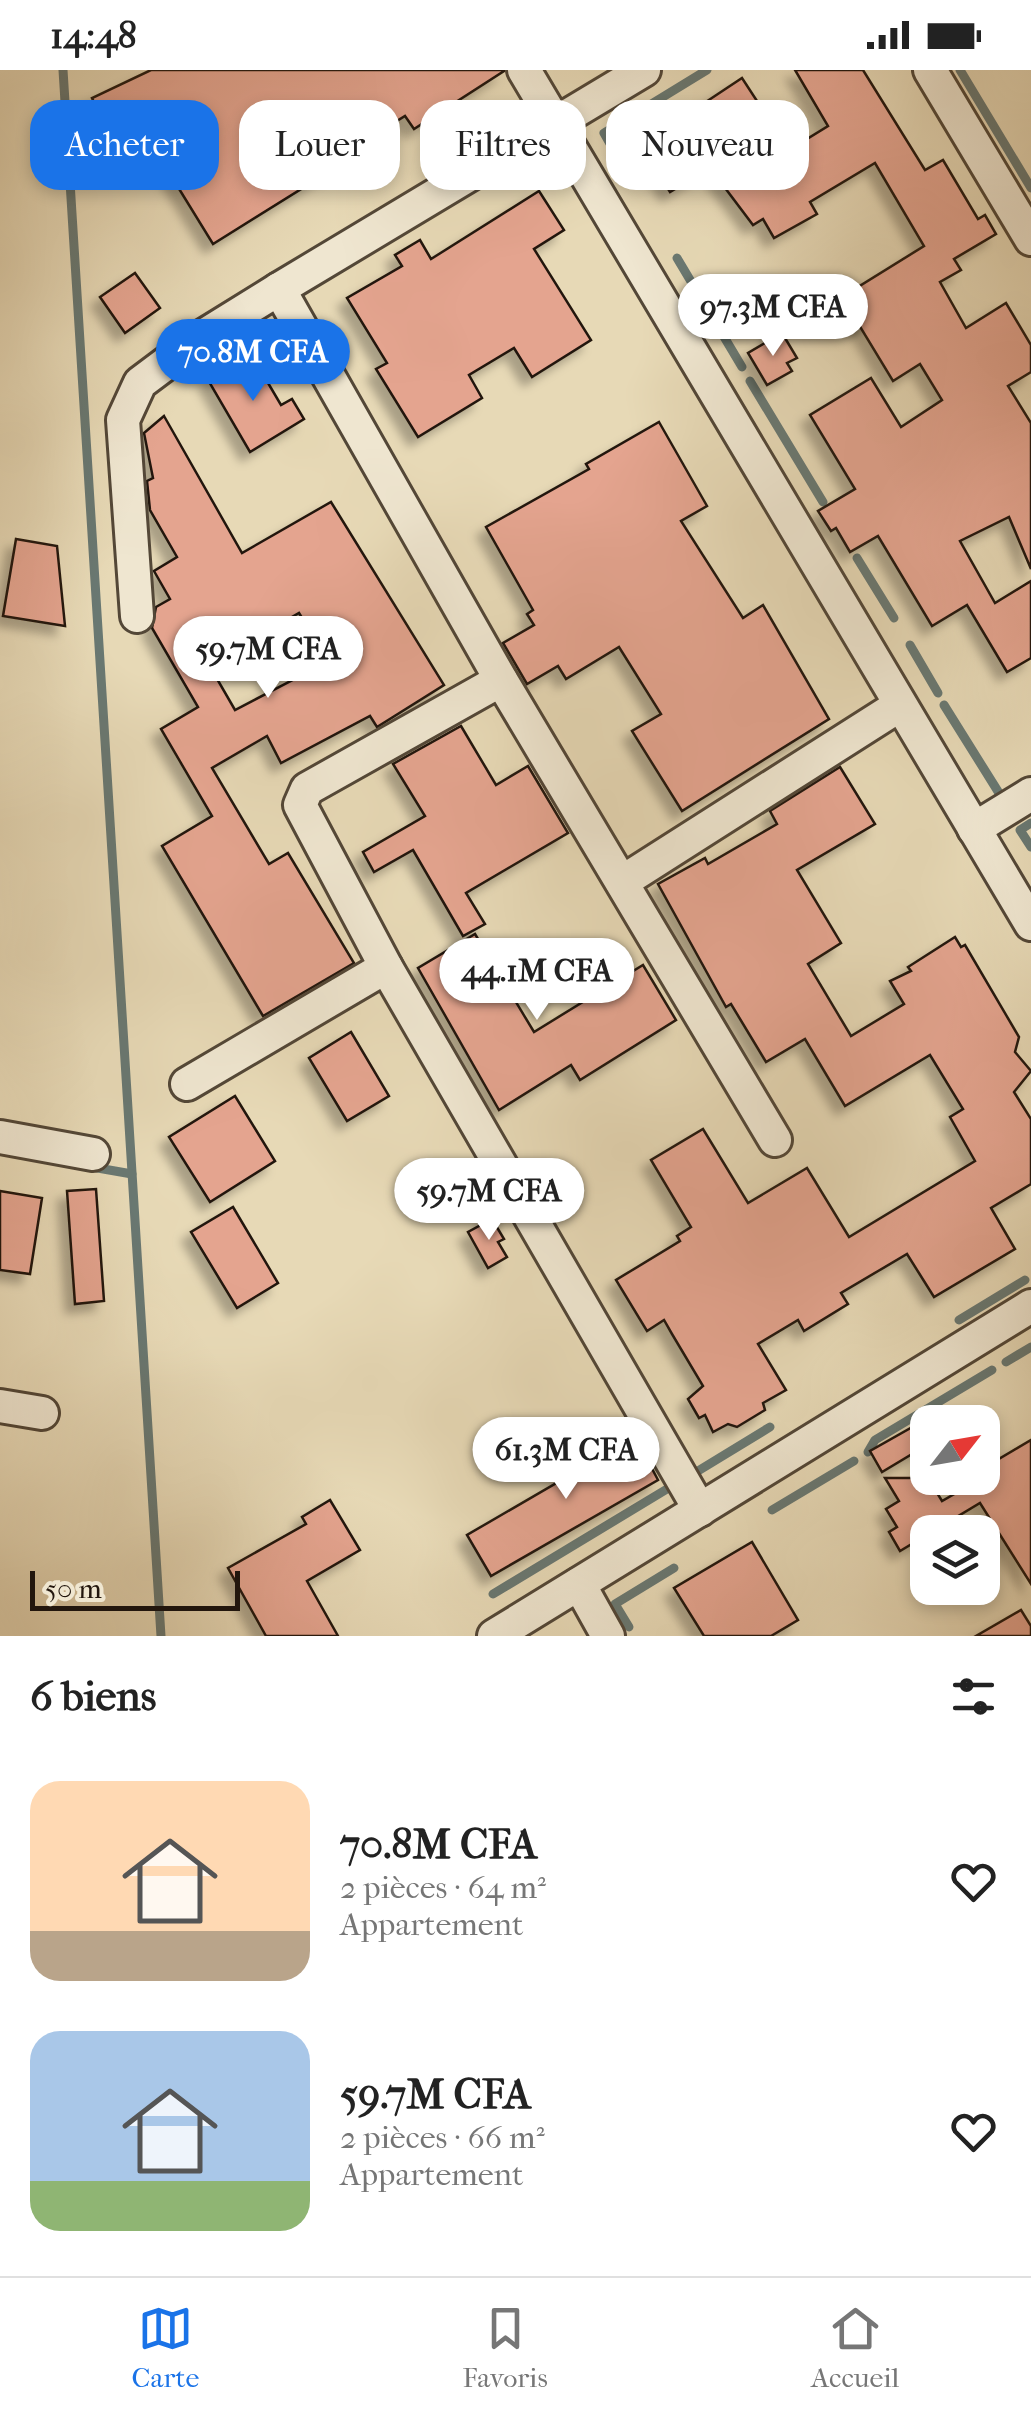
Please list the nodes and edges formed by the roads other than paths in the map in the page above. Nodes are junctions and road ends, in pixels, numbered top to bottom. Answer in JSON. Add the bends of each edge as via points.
{"nodes":[{"id":1,"x":524,"y":70,"type":"edge"},
{"id":2,"x":644,"y":70,"type":"edge"},
{"id":3,"x":930,"y":70,"type":"edge"},
{"id":4,"x":542,"y":100,"type":"edge"},
{"id":5,"x":586,"y":105,"type":"edge"},
{"id":6,"x":586,"y":174,"type":"edge"},
{"id":7,"x":444,"y":190,"type":"edge"},
{"id":8,"x":1031,"y":239,"type":"edge"},
{"id":9,"x":278,"y":289,"type":"junction"},
{"id":10,"x":138,"y":616,"type":"dead end"},
{"id":11,"x":500,"y":680,"type":"junction"},
{"id":12,"x":900,"y":705,"type":"junction"},
{"id":13,"x":1031,"y":794,"type":"edge"},
{"id":14,"x":974,"y":829,"type":"junction"},
{"id":15,"x":622,"y":882,"type":"junction"},
{"id":16,"x":1031,"y":924,"type":"edge"},
{"id":17,"x":386,"y":967,"type":"junction"},
{"id":18,"x":187,"y":1084,"type":"dead end"},
{"id":19,"x":0,"y":1137,"type":"edge"},
{"id":20,"x":775,"y":1140,"type":"dead end"},
{"id":21,"x":93,"y":1154,"type":"dead end"},
{"id":22,"x":1031,"y":1306,"type":"edge"},
{"id":23,"x":0,"y":1406,"type":"edge"},
{"id":24,"x":42,"y":1414,"type":"dead end"},
{"id":25,"x":700,"y":1510,"type":"junction"},
{"id":26,"x":579,"y":1584,"type":"junction"},
{"id":27,"x":494,"y":1636,"type":"edge"},
{"id":28,"x":608,"y":1636,"type":"edge"}],
"edges":[{"from":1,"to":4,"type":"street"},
{"from":2,"to":5,"type":"street"},
{"from":3,"to":8,"type":"street"},
{"from":6,"to":12,"type":"street"},
{"from":7,"to":9,"type":"street"},
{"from":9,"to":10,"type":"street","via":[[140,383],[129,408],[124,420]]},
{"from":9,"to":11,"type":"street"},
{"from":11,"to":15,"type":"street"},
{"from":11,"to":17,"type":"street","via":[[307,790],[300,805]]},
{"from":12,"to":14,"type":"street"},
{"from":12,"to":15,"type":"street"},
{"from":13,"to":14,"type":"street"},
{"from":14,"to":16,"type":"street"},
{"from":15,"to":20,"type":"street"},
{"from":17,"to":18,"type":"street"},
{"from":17,"to":25,"type":"street"},
{"from":19,"to":21,"type":"street"},
{"from":22,"to":25,"type":"street"},
{"from":23,"to":24,"type":"street"},
{"from":25,"to":26,"type":"street"},
{"from":26,"to":27,"type":"street"},
{"from":26,"to":28,"type":"street"}]}
